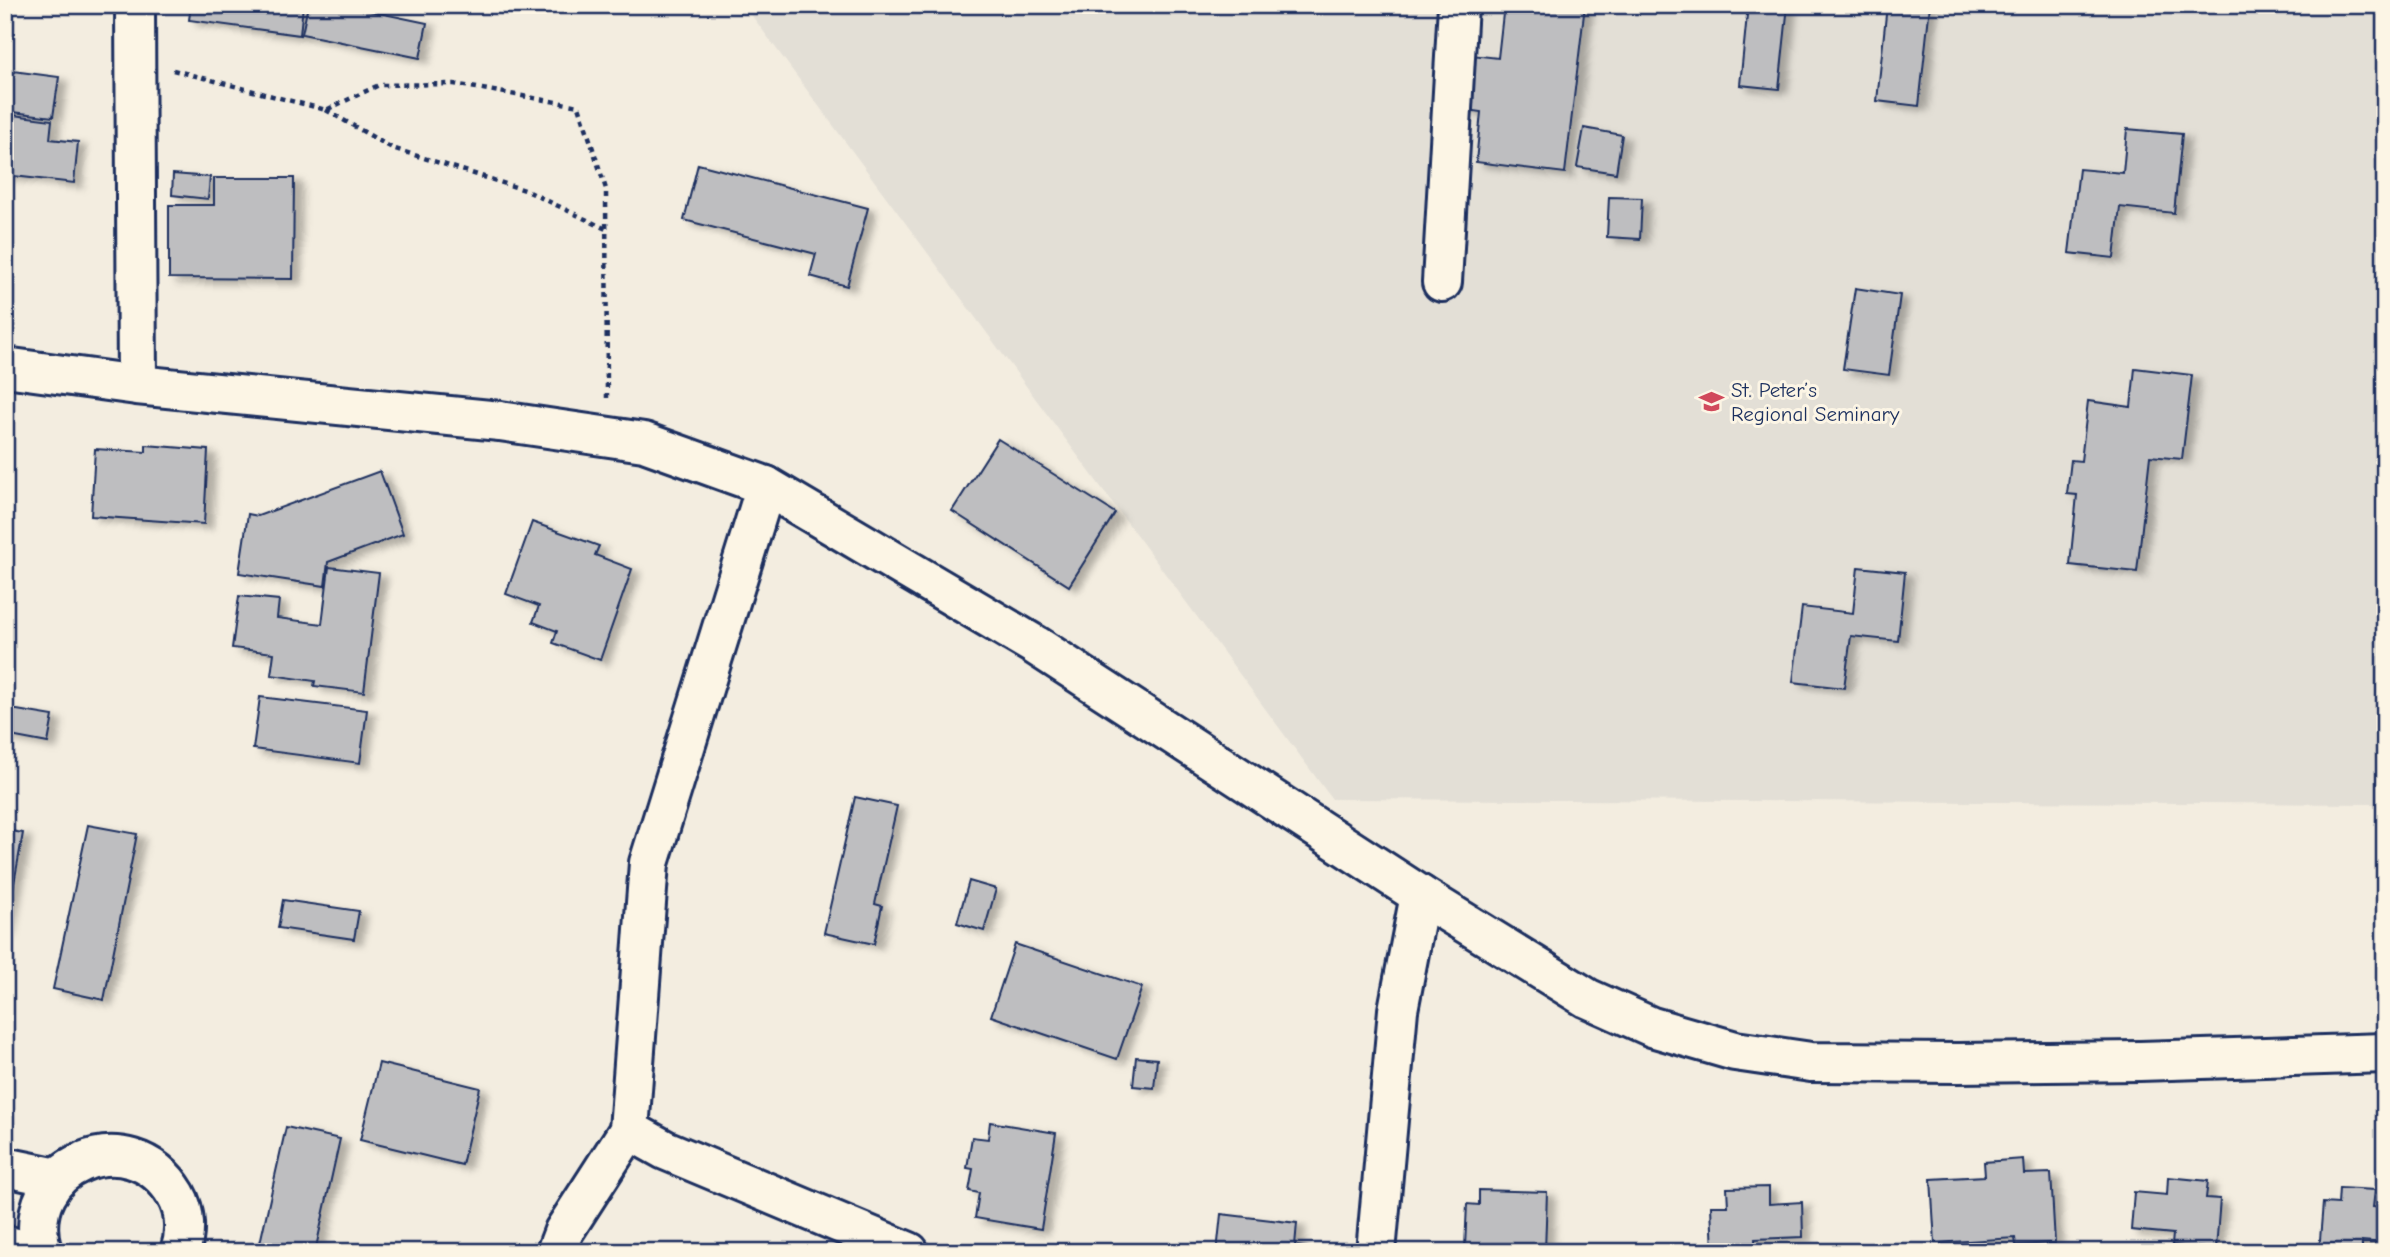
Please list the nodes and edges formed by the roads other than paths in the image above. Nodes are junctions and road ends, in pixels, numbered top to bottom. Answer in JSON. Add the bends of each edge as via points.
{"nodes":[{"id":1,"x":135,"y":5,"type":"edge"},
{"id":2,"x":1458,"y":5,"type":"edge"},
{"id":3,"x":1442,"y":282,"type":"dead end"},
{"id":4,"x":5,"y":367,"type":"edge"},
{"id":5,"x":137,"y":384,"type":"junction"},
{"id":6,"x":766,"y":486,"type":"junction"},
{"id":7,"x":1420,"y":895,"type":"junction"},
{"id":8,"x":2385,"y":1053,"type":"edge"},
{"id":9,"x":629,"y":1130,"type":"junction"},
{"id":10,"x":5,"y":1167,"type":"edge"},
{"id":11,"x":58,"y":1178,"type":"junction"},
{"id":12,"x":5,"y":1245,"type":"edge"},
{"id":13,"x":31,"y":1252,"type":"edge"},
{"id":14,"x":42,"y":1252,"type":"edge"},
{"id":15,"x":180,"y":1252,"type":"edge"},
{"id":16,"x":556,"y":1252,"type":"edge"},
{"id":17,"x":909,"y":1252,"type":"edge"},
{"id":18,"x":1376,"y":1252,"type":"edge"}],
"edges":[{"from":1,"to":5,"type":"street"},
{"from":2,"to":3,"type":"street"},
{"from":4,"to":5,"type":"street"},
{"from":5,"to":6,"type":"street","via":[[500,421],[645,442]]},
{"from":6,"to":7,"type":"street","via":[[1035,645]]},
{"from":6,"to":9,"type":"street","via":[[649,863]]},
{"from":7,"to":8,"type":"street","via":[[1587,998],[1653,1027],[1735,1051],[1811,1062],[1958,1063]]},
{"from":7,"to":18,"type":"street","via":[[1398,1010]]},
{"from":9,"to":16,"type":"street","via":[[564,1231]]},
{"from":9,"to":17,"type":"street","via":[[665,1150]]},
{"from":10,"to":11,"type":"street"},
{"from":11,"to":14,"type":"street","via":[[45,1195],[38,1216]]},
{"from":11,"to":15,"type":"street","via":[[93,1157],[124,1157],[153,1168],[179,1201],[184,1221]]},
{"from":12,"to":13,"type":"street"}]}
